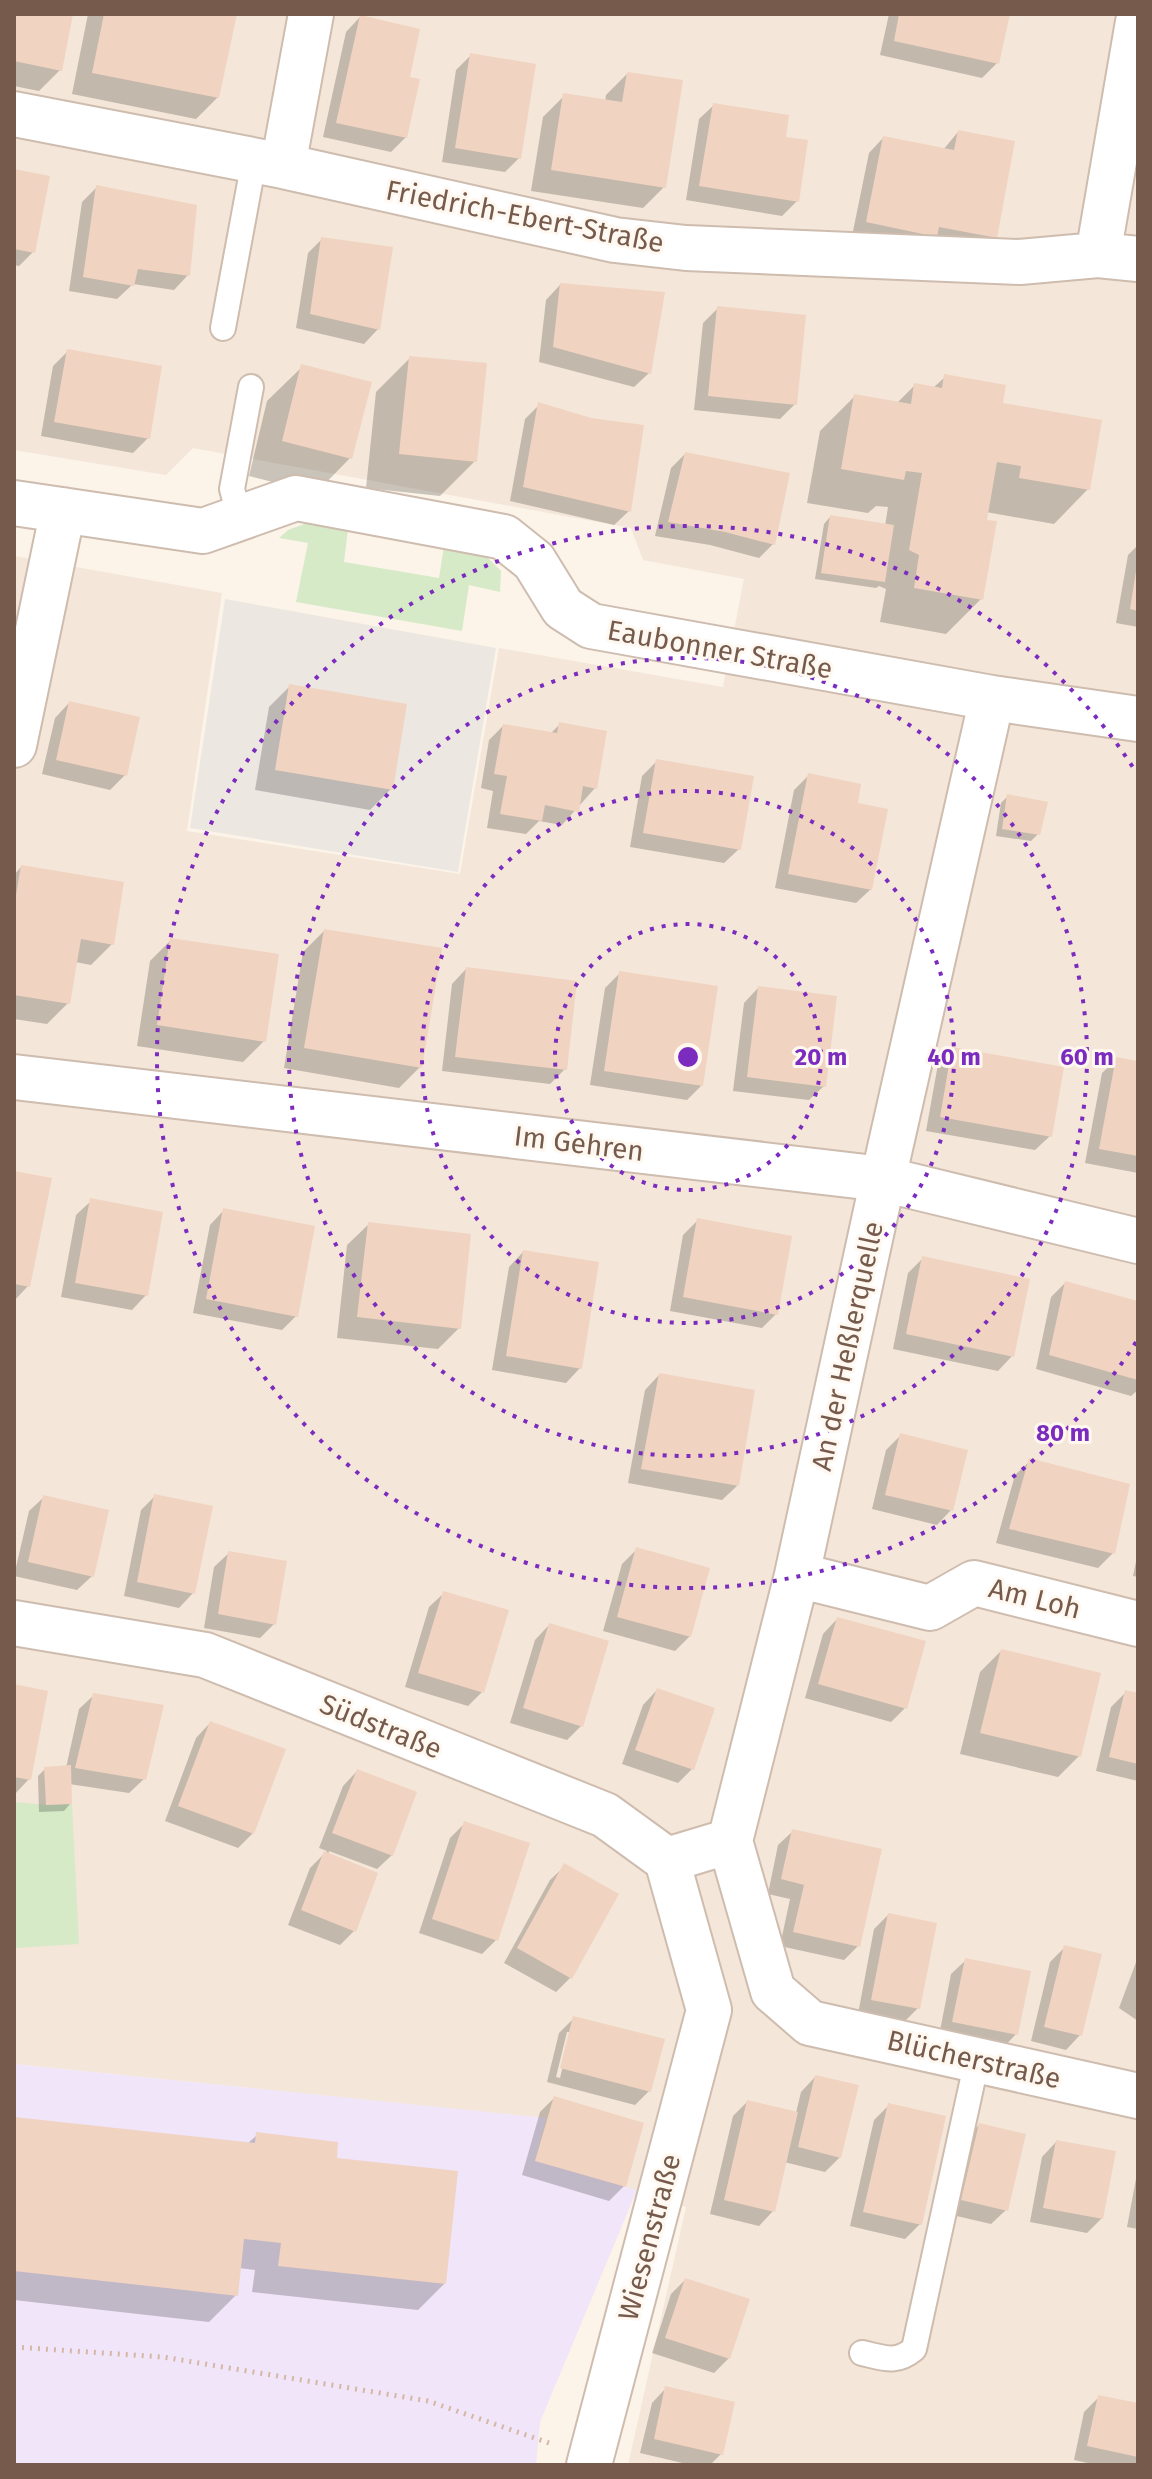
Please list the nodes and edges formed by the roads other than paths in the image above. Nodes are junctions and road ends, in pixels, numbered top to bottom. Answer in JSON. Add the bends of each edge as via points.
{"nodes":[{"id":1,"x":311,"y":14,"type":"edge"},
{"id":2,"x":1138,"y":22,"type":"edge"},
{"id":3,"x":14,"y":114,"type":"edge"},
{"id":4,"x":268,"y":164,"type":"junction"},
{"id":5,"x":1118,"y":257,"type":"edge"},
{"id":6,"x":223,"y":328,"type":"dead end"},
{"id":7,"x":251,"y":387,"type":"dead end"},
{"id":8,"x":14,"y":503,"type":"edge"},
{"id":9,"x":63,"y":510,"type":"junction"},
{"id":10,"x":240,"y":519,"type":"junction"},
{"id":11,"x":992,"y":698,"type":"junction"},
{"id":12,"x":1138,"y":719,"type":"edge"},
{"id":13,"x":14,"y":745,"type":"edge"},
{"id":14,"x":14,"y":1077,"type":"edge"},
{"id":15,"x":883,"y":1179,"type":"junction"},
{"id":16,"x":1138,"y":1241,"type":"edge"},
{"id":17,"x":797,"y":1575,"type":"junction"},
{"id":18,"x":14,"y":1623,"type":"edge"},
{"id":19,"x":1138,"y":1624,"type":"edge"},
{"id":20,"x":730,"y":1841,"type":"junction"},
{"id":21,"x":667,"y":1860,"type":"junction"},
{"id":22,"x":773,"y":1991,"type":"junction"},
{"id":23,"x":709,"y":2010,"type":"junction"},
{"id":24,"x":977,"y":2060,"type":"junction"},
{"id":25,"x":1138,"y":2096,"type":"edge"},
{"id":26,"x":862,"y":2353,"type":"dead end"},
{"id":27,"x":590,"y":2461,"type":"edge"}],
"edges":[{"from":1,"to":4,"type":"street"},
{"from":2,"to":5,"type":"street"},
{"from":3,"to":4,"type":"street","name":"Friedrich-Ebert-Straße"},
{"from":4,"to":5,"type":"street","name":"Friedrich-Ebert-Straße","via":[[615,240],[686,248],[1020,262]]},
{"from":4,"to":6,"type":"lane"},
{"from":7,"to":10,"type":"lane","via":[[232,489]]},
{"from":8,"to":9,"type":"street","name":"Eaubonner Straße"},
{"from":9,"to":10,"type":"street","name":"Eaubonner Straße","via":[[203,531]]},
{"from":9,"to":13,"type":"street"},
{"from":10,"to":11,"type":"street","name":"Eaubonner Straße","via":[[296,498],[504,537],[534,561],[563,608],[591,626]]},
{"from":11,"to":12,"type":"street","name":"Eaubonner Straße"},
{"from":11,"to":15,"type":"street","name":"An der Heßlerquelle"},
{"from":14,"to":15,"type":"street","name":"Im Gehren"},
{"from":15,"to":16,"type":"street","name":"Im Gehren"},
{"from":15,"to":17,"type":"street","name":"An der Heßlerquelle"},
{"from":17,"to":19,"type":"street","name":"Am Loh","via":[[930,1608],[974,1583]]},
{"from":17,"to":20,"type":"street","name":"An der Heßlerquelle"},
{"from":18,"to":21,"type":"street","name":"Südstraße","via":[[205,1655],[605,1815]]},
{"from":20,"to":21,"type":"street"},
{"from":20,"to":22,"type":"street"},
{"from":21,"to":23,"type":"street"},
{"from":22,"to":23,"type":"street"},
{"from":22,"to":24,"type":"street","name":"Blücherstraße","via":[[810,2023]]},
{"from":23,"to":27,"type":"street","name":"Wiesenstraße"},
{"from":24,"to":25,"type":"street","name":"Blücherstraße"},
{"from":24,"to":26,"type":"lane","via":[[914,2349],[903,2359]]}]}
